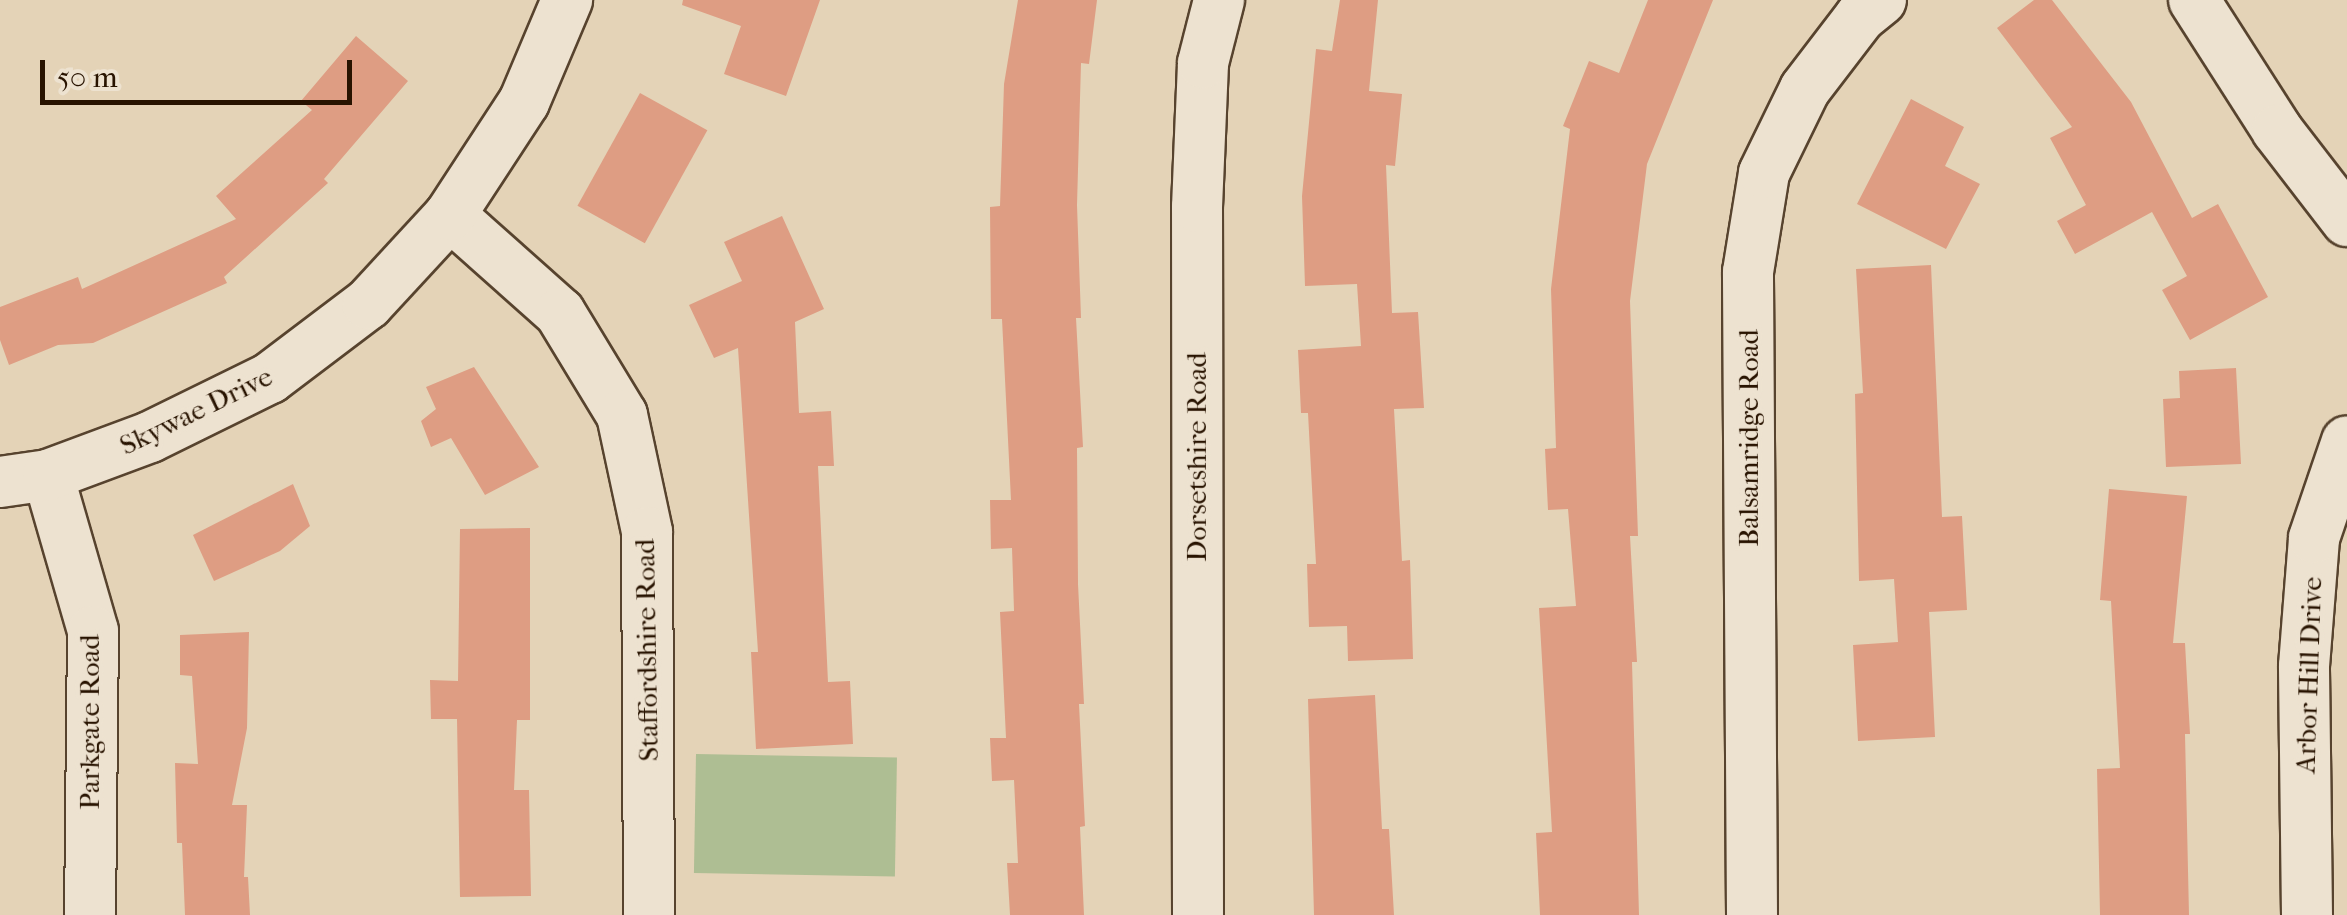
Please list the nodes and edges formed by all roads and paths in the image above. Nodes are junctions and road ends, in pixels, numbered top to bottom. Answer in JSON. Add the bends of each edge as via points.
{"nodes":[{"id":1,"x":566,"y":0,"type":"edge"},
{"id":2,"x":1219,"y":0,"type":"edge"},
{"id":3,"x":1881,"y":0,"type":"edge"},
{"id":4,"x":2194,"y":0,"type":"edge"},
{"id":5,"x":450,"y":214,"type":"junction"},
{"id":6,"x":2347,"y":221,"type":"edge"},
{"id":7,"x":2347,"y":441,"type":"edge"},
{"id":8,"x":48,"y":475,"type":"junction"},
{"id":9,"x":0,"y":482,"type":"edge"},
{"id":10,"x":2327,"y":841,"type":"edge"},
{"id":11,"x":90,"y":915,"type":"edge"},
{"id":12,"x":649,"y":915,"type":"edge"},
{"id":13,"x":1198,"y":915,"type":"edge"},
{"id":14,"x":1752,"y":915,"type":"edge"},
{"id":15,"x":2307,"y":915,"type":"edge"}],
"edges":[{"from":1,"to":5,"type":"street","name":"Skywae Drive","via":[[524,102]]},
{"from":2,"to":13,"type":"street","name":"Dorsetshire Road","via":[[1203,64],[1197,208]]},
{"from":3,"to":14,"type":"street","name":"Balsamridge Road","via":[[1805,88],[1764,174],[1748,272]]},
{"from":4,"to":6,"type":"street","via":[[2277,130]]},
{"from":5,"to":8,"type":"street","name":"Skywae Drive","via":[[368,304],[270,378],[150,438]]},
{"from":5,"to":12,"type":"street","name":"Staffordshire Road","via":[[560,314],[622,416],[647,532]]},
{"from":7,"to":10,"type":"street","name":"Arbor Hill Drive","via":[[2314,538],[2304,666]]},
{"from":8,"to":9,"type":"street","name":"Skywae Drive"},
{"from":8,"to":11,"type":"street","name":"Parkgate Road","via":[[93,631]]},
{"from":10,"to":15,"type":"street","name":"Arbor Hill Drive"}]}
